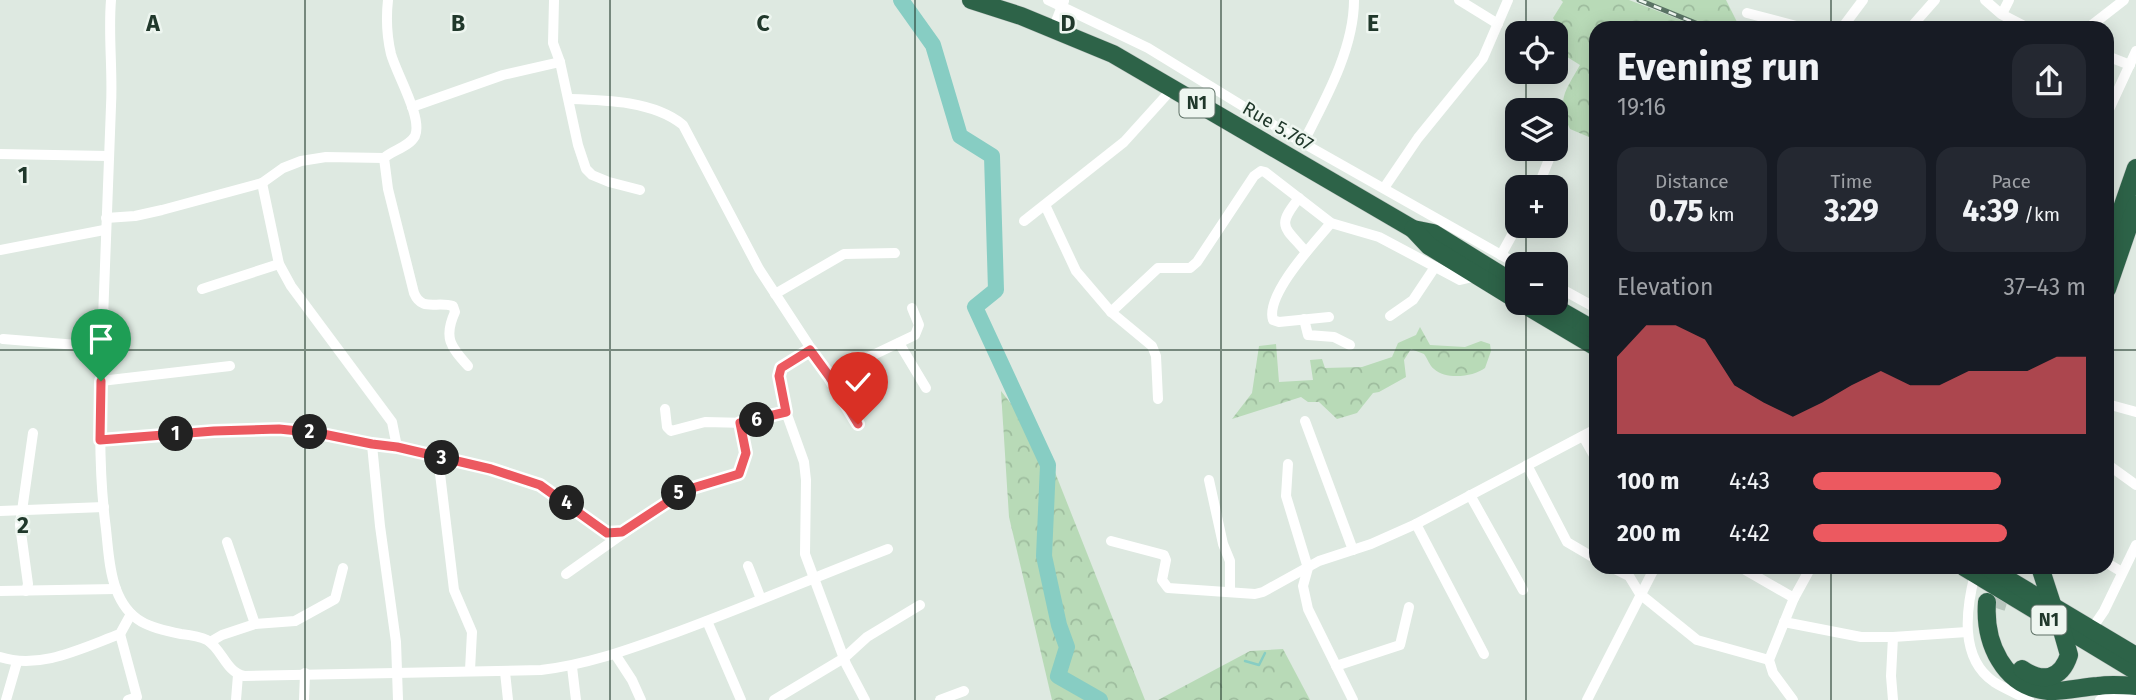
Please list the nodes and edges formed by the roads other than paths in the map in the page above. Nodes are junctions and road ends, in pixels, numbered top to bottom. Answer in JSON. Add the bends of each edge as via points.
{"nodes":[{"id":1,"x":111,"y":0,"type":"edge"},
{"id":2,"x":388,"y":0,"type":"edge"},
{"id":3,"x":554,"y":0,"type":"edge"},
{"id":4,"x":971,"y":0,"type":"edge"},
{"id":5,"x":1048,"y":0,"type":"edge"},
{"id":6,"x":1354,"y":0,"type":"edge"},
{"id":7,"x":1459,"y":0,"type":"edge"},
{"id":8,"x":1508,"y":0,"type":"edge"},
{"id":9,"x":1863,"y":0,"type":"edge"},
{"id":10,"x":1935,"y":0,"type":"edge"},
{"id":11,"x":1985,"y":0,"type":"edge"},
{"id":12,"x":2009,"y":0,"type":"edge"},
{"id":13,"x":2124,"y":0,"type":"edge"},
{"id":14,"x":1063,"y":3,"type":"edge"},
{"id":15,"x":1747,"y":13,"type":"dead end"},
{"id":16,"x":2003,"y":14,"type":"junction"},
{"id":17,"x":1777,"y":21,"type":"edge"},
{"id":18,"x":1847,"y":21,"type":"edge"},
{"id":19,"x":1916,"y":21,"type":"edge"},
{"id":20,"x":2016,"y":21,"type":"edge"},
{"id":21,"x":2097,"y":21,"type":"edge"},
{"id":22,"x":1498,"y":24,"type":"junction"},
{"id":23,"x":1053,"y":29,"type":"junction"},
{"id":24,"x":2136,"y":51,"type":"edge"},
{"id":25,"x":2114,"y":59,"type":"edge"},
{"id":26,"x":561,"y":62,"type":"junction"},
{"id":27,"x":2130,"y":65,"type":"junction"},
{"id":28,"x":1172,"y":89,"type":"junction"},
{"id":29,"x":569,"y":99,"type":"junction"},
{"id":30,"x":2114,"y":99,"type":"edge"},
{"id":31,"x":412,"y":107,"type":"junction"},
{"id":32,"x":1303,"y":143,"type":"junction"},
{"id":33,"x":0,"y":154,"type":"edge"},
{"id":34,"x":108,"y":156,"type":"junction"},
{"id":35,"x":384,"y":158,"type":"junction"},
{"id":36,"x":2136,"y":169,"type":"edge"},
{"id":37,"x":262,"y":183,"type":"junction"},
{"id":38,"x":1384,"y":188,"type":"junction"},
{"id":39,"x":640,"y":190,"type":"dead end"},
{"id":40,"x":1299,"y":198,"type":"junction"},
{"id":41,"x":1045,"y":205,"type":"junction"},
{"id":42,"x":2136,"y":205,"type":"edge"},
{"id":43,"x":106,"y":218,"type":"junction"},
{"id":44,"x":1024,"y":220,"type":"dead end"},
{"id":45,"x":1331,"y":223,"type":"junction"},
{"id":46,"x":1413,"y":229,"type":"junction"},
{"id":47,"x":104,"y":230,"type":"junction"},
{"id":48,"x":2114,"y":231,"type":"edge"},
{"id":49,"x":1510,"y":238,"type":"edge"},
{"id":50,"x":0,"y":250,"type":"edge"},
{"id":51,"x":1306,"y":252,"type":"junction"},
{"id":52,"x":895,"y":253,"type":"dead end"},
{"id":53,"x":1501,"y":255,"type":"junction"},
{"id":54,"x":1505,"y":257,"type":"edge"},
{"id":55,"x":279,"y":264,"type":"junction"},
{"id":56,"x":1435,"y":267,"type":"junction"},
{"id":57,"x":2114,"y":269,"type":"edge"},
{"id":58,"x":1477,"y":276,"type":"junction"},
{"id":59,"x":1505,"y":278,"type":"edge"},
{"id":60,"x":202,"y":289,"type":"dead end"},
{"id":61,"x":1505,"y":293,"type":"edge"},
{"id":62,"x":1568,"y":293,"type":"edge"},
{"id":63,"x":775,"y":294,"type":"junction"},
{"id":64,"x":1589,"y":304,"type":"edge"},
{"id":65,"x":912,"y":308,"type":"dead end"},
{"id":66,"x":1111,"y":312,"type":"junction"},
{"id":67,"x":1543,"y":315,"type":"edge"},
{"id":68,"x":1568,"y":315,"type":"edge"},
{"id":69,"x":1390,"y":316,"type":"dead end"},
{"id":70,"x":1329,"y":317,"type":"dead end"},
{"id":71,"x":1304,"y":319,"type":"junction"},
{"id":72,"x":1589,"y":327,"type":"edge"},
{"id":73,"x":3,"y":340,"type":"dead end"},
{"id":74,"x":1589,"y":342,"type":"edge"},
{"id":75,"x":899,"y":343,"type":"junction"},
{"id":76,"x":1350,"y":345,"type":"dead end"},
{"id":77,"x":102,"y":347,"type":"junction"},
{"id":78,"x":810,"y":350,"type":"junction"},
{"id":79,"x":230,"y":366,"type":"dead end"},
{"id":80,"x":468,"y":366,"type":"dead end"},
{"id":81,"x":829,"y":376,"type":"junction"},
{"id":82,"x":101,"y":381,"type":"junction"},
{"id":83,"x":926,"y":388,"type":"dead end"},
{"id":84,"x":1158,"y":399,"type":"dead end"},
{"id":85,"x":2114,"y":406,"type":"edge"},
{"id":86,"x":665,"y":409,"type":"dead end"},
{"id":87,"x":786,"y":412,"type":"junction"},
{"id":88,"x":2136,"y":412,"type":"edge"},
{"id":89,"x":1305,"y":421,"type":"dead end"},
{"id":90,"x":740,"y":423,"type":"junction"},
{"id":91,"x":858,"y":424,"type":"dead end"},
{"id":92,"x":33,"y":433,"type":"dead end"},
{"id":93,"x":1589,"y":433,"type":"edge"},
{"id":94,"x":1583,"y":436,"type":"junction"},
{"id":95,"x":100,"y":440,"type":"junction"},
{"id":96,"x":372,"y":444,"type":"junction"},
{"id":97,"x":397,"y":447,"type":"junction"},
{"id":98,"x":1589,"y":447,"type":"edge"},
{"id":99,"x":438,"y":457,"type":"junction"},
{"id":100,"x":1287,"y":464,"type":"dead end"},
{"id":101,"x":1527,"y":466,"type":"junction"},
{"id":102,"x":2114,"y":469,"type":"edge"},
{"id":103,"x":1209,"y":480,"type":"dead end"},
{"id":104,"x":2136,"y":485,"type":"edge"},
{"id":105,"x":1470,"y":495,"type":"junction"},
{"id":106,"x":104,"y":507,"type":"junction"},
{"id":107,"x":22,"y":510,"type":"junction"},
{"id":108,"x":0,"y":511,"type":"edge"},
{"id":109,"x":1416,"y":524,"type":"junction"},
{"id":110,"x":622,"y":532,"type":"junction"},
{"id":111,"x":1111,"y":541,"type":"dead end"},
{"id":112,"x":228,"y":542,"type":"dead end"},
{"id":113,"x":2136,"y":545,"type":"edge"},
{"id":114,"x":888,"y":549,"type":"dead end"},
{"id":115,"x":1353,"y":550,"type":"junction"},
{"id":116,"x":1589,"y":555,"type":"edge"},
{"id":117,"x":748,"y":566,"type":"dead end"},
{"id":118,"x":2114,"y":567,"type":"edge"},
{"id":119,"x":343,"y":568,"type":"dead end"},
{"id":120,"x":1308,"y":568,"type":"junction"},
{"id":121,"x":2122,"y":572,"type":"junction"},
{"id":122,"x":566,"y":574,"type":"dead end"},
{"id":123,"x":1625,"y":574,"type":"edge"},
{"id":124,"x":1652,"y":574,"type":"edge"},
{"id":125,"x":1752,"y":574,"type":"edge"},
{"id":126,"x":1807,"y":574,"type":"edge"},
{"id":127,"x":1974,"y":574,"type":"edge"},
{"id":128,"x":1983,"y":574,"type":"edge"},
{"id":129,"x":1985,"y":574,"type":"edge"},
{"id":130,"x":2042,"y":574,"type":"edge"},
{"id":131,"x":815,"y":577,"type":"junction"},
{"id":132,"x":116,"y":589,"type":"junction"},
{"id":133,"x":1522,"y":590,"type":"dead end"},
{"id":134,"x":0,"y":591,"type":"edge"},
{"id":135,"x":26,"y":591,"type":"junction"},
{"id":136,"x":1230,"y":591,"type":"junction"},
{"id":137,"x":1640,"y":594,"type":"junction"},
{"id":138,"x":1794,"y":598,"type":"junction"},
{"id":139,"x":761,"y":599,"type":"junction"},
{"id":140,"x":920,"y":605,"type":"dead end"},
{"id":141,"x":1409,"y":607,"type":"dead end"},
{"id":142,"x":2053,"y":607,"type":"junction"},
{"id":143,"x":131,"y":614,"type":"junction"},
{"id":144,"x":707,"y":621,"type":"junction"},
{"id":145,"x":1784,"y":622,"type":"junction"},
{"id":146,"x":255,"y":624,"type":"junction"},
{"id":147,"x":2061,"y":626,"type":"junction"},
{"id":148,"x":2091,"y":630,"type":"junction"},
{"id":149,"x":1967,"y":632,"type":"junction"},
{"id":150,"x":120,"y":634,"type":"junction"},
{"id":151,"x":1894,"y":637,"type":"junction"},
{"id":152,"x":210,"y":642,"type":"junction"},
{"id":153,"x":615,"y":654,"type":"junction"},
{"id":154,"x":1485,"y":654,"type":"dead end"},
{"id":155,"x":2136,"y":656,"type":"edge"},
{"id":156,"x":0,"y":657,"type":"edge"},
{"id":157,"x":844,"y":658,"type":"junction"},
{"id":158,"x":1769,"y":660,"type":"junction"},
{"id":159,"x":17,"y":662,"type":"junction"},
{"id":160,"x":1336,"y":666,"type":"junction"},
{"id":161,"x":572,"y":667,"type":"junction"},
{"id":162,"x":470,"y":670,"type":"junction"},
{"id":163,"x":2136,"y":671,"type":"edge"},
{"id":164,"x":505,"y":672,"type":"junction"},
{"id":165,"x":305,"y":673,"type":"junction"},
{"id":166,"x":396,"y":674,"type":"junction"},
{"id":167,"x":238,"y":675,"type":"junction"},
{"id":168,"x":2136,"y":685,"type":"edge"},
{"id":169,"x":964,"y":691,"type":"dead end"},
{"id":170,"x":135,"y":699,"type":"edge"},
{"id":171,"x":1789,"y":699,"type":"edge"},
{"id":172,"x":2136,"y":699,"type":"edge"},
{"id":173,"x":6,"y":700,"type":"edge"},
{"id":174,"x":236,"y":700,"type":"edge"},
{"id":175,"x":304,"y":700,"type":"edge"},
{"id":176,"x":398,"y":700,"type":"edge"},
{"id":177,"x":508,"y":700,"type":"edge"},
{"id":178,"x":576,"y":700,"type":"edge"},
{"id":179,"x":641,"y":700,"type":"edge"},
{"id":180,"x":741,"y":700,"type":"edge"},
{"id":181,"x":774,"y":700,"type":"edge"},
{"id":182,"x":865,"y":700,"type":"edge"},
{"id":183,"x":940,"y":700,"type":"edge"},
{"id":184,"x":1353,"y":700,"type":"edge"},
{"id":185,"x":1587,"y":700,"type":"edge"},
{"id":186,"x":1893,"y":700,"type":"edge"},
{"id":187,"x":2029,"y":700,"type":"edge"},
{"id":188,"x":2100,"y":700,"type":"edge"}],
"edges":[{"from":1,"to":34,"type":"street"},
{"from":2,"to":31,"type":"street","via":[[392,57]]},
{"from":3,"to":26,"type":"street","via":[[553,43]]},
{"from":4,"to":23,"type":"highway","name":"Rue 5.767","number":"N1"},
{"from":5,"to":14,"type":"street"},
{"from":6,"to":32,"type":"street","via":[[1348,40]]},
{"from":7,"to":22,"type":"street"},
{"from":8,"to":22,"type":"street"},
{"from":9,"to":18,"type":"street"},
{"from":10,"to":19,"type":"street"},
{"from":11,"to":16,"type":"street"},
{"from":12,"to":16,"type":"street"},
{"from":13,"to":21,"type":"street"},
{"from":14,"to":23,"type":"street"},
{"from":14,"to":32,"type":"street","via":[[1148,48]]},
{"from":15,"to":17,"type":"street"},
{"from":16,"to":20,"type":"street"},
{"from":22,"to":38,"type":"street","via":[[1483,58]]},
{"from":23,"to":28,"type":"highway","name":"Rue 5.767","number":"N1","via":[[1113,54]]},
{"from":24,"to":27,"type":"street"},
{"from":25,"to":27,"type":"street"},
{"from":26,"to":29,"type":"street"},
{"from":26,"to":31,"type":"street","via":[[503,75]]},
{"from":27,"to":30,"type":"street"},
{"from":28,"to":41,"type":"street","via":[[1124,142]]},
{"from":28,"to":46,"type":"highway","name":"Rue 5.767","number":"N1"},
{"from":29,"to":39,"type":"street","via":[[586,169],[609,182]]},
{"from":29,"to":63,"type":"street","via":[[643,107],[683,125]]},
{"from":31,"to":35,"type":"street","via":[[414,137]]},
{"from":32,"to":38,"type":"street"},
{"from":33,"to":34,"type":"street"},
{"from":34,"to":43,"type":"street"},
{"from":35,"to":37,"type":"street","via":[[301,161]]},
{"from":35,"to":80,"type":"street","via":[[417,301],[453,306],[450,346]]},
{"from":36,"to":48,"type":"highway"},
{"from":37,"to":43,"type":"street","via":[[162,210]]},
{"from":37,"to":55,"type":"street"},
{"from":38,"to":53,"type":"street"},
{"from":40,"to":45,"type":"street"},
{"from":40,"to":51,"type":"street","via":[[1284,222]]},
{"from":40,"to":66,"type":"street","via":[[1265,172],[1257,172],[1197,262],[1190,268],[1158,268]]},
{"from":41,"to":44,"type":"street"},
{"from":41,"to":66,"type":"street","via":[[1076,271]]},
{"from":42,"to":57,"type":"highway"},
{"from":43,"to":47,"type":"street"},
{"from":45,"to":51,"type":"street"},
{"from":45,"to":56,"type":"street","via":[[1379,237]]},
{"from":46,"to":58,"type":"highway","number":"N1","via":[[1429,246]]},
{"from":46,"to":59,"type":"highway","name":"Rue 5.767","number":"N1","via":[[1433,233]]},
{"from":47,"to":50,"type":"street"},
{"from":47,"to":77,"type":"street"},
{"from":49,"to":53,"type":"street"},
{"from":51,"to":71,"type":"street","via":[[1286,278],[1271,312],[1276,322]]},
{"from":52,"to":63,"type":"street","via":[[844,254]]},
{"from":53,"to":54,"type":"street"},
{"from":55,"to":60,"type":"street"},
{"from":55,"to":97,"type":"street","via":[[392,422]]},
{"from":56,"to":58,"type":"street","via":[[1460,280]]},
{"from":56,"to":69,"type":"street","via":[[1413,300]]},
{"from":58,"to":61,"type":"highway","number":"N1"},
{"from":62,"to":64,"type":"street"},
{"from":63,"to":78,"type":"street"},
{"from":65,"to":75,"type":"street","via":[[918,332]]},
{"from":66,"to":84,"type":"street","via":[[1152,346]]},
{"from":67,"to":74,"type":"highway"},
{"from":68,"to":72,"type":"highway"},
{"from":70,"to":71,"type":"street"},
{"from":71,"to":76,"type":"street","via":[[1308,335],[1334,337]]},
{"from":73,"to":77,"type":"street"},
{"from":75,"to":81,"type":"street"},
{"from":75,"to":83,"type":"street"},
{"from":77,"to":82,"type":"street"},
{"from":78,"to":81,"type":"street"},
{"from":78,"to":87,"type":"street","via":[[781,368]]},
{"from":79,"to":82,"type":"street"},
{"from":81,"to":91,"type":"street"},
{"from":82,"to":95,"type":"street"},
{"from":85,"to":88,"type":"street"},
{"from":86,"to":90,"type":"street","via":[[671,431],[705,422]]},
{"from":87,"to":90,"type":"street"},
{"from":87,"to":131,"type":"street","via":[[804,462],[804,545]]},
{"from":89,"to":115,"type":"street"},
{"from":90,"to":110,"type":"street","via":[[746,453],[739,474],[686,490]]},
{"from":92,"to":107,"type":"street"},
{"from":93,"to":94,"type":"street"},
{"from":94,"to":98,"type":"street"},
{"from":94,"to":101,"type":"street"},
{"from":95,"to":96,"type":"street","via":[[269,429]]},
{"from":95,"to":106,"type":"street"},
{"from":96,"to":97,"type":"street"},
{"from":96,"to":166,"type":"street"},
{"from":97,"to":99,"type":"street"},
{"from":99,"to":110,"type":"street","via":[[540,485],[607,533]]},
{"from":99,"to":162,"type":"street","via":[[450,571],[472,632]]},
{"from":100,"to":120,"type":"street","via":[[1286,496]]},
{"from":101,"to":105,"type":"street"},
{"from":101,"to":116,"type":"street","via":[[1567,542]]},
{"from":102,"to":104,"type":"street"},
{"from":103,"to":136,"type":"street","via":[[1230,561]]},
{"from":105,"to":109,"type":"street"},
{"from":105,"to":133,"type":"street"},
{"from":106,"to":107,"type":"street"},
{"from":106,"to":132,"type":"street"},
{"from":107,"to":108,"type":"street"},
{"from":107,"to":135,"type":"street"},
{"from":109,"to":115,"type":"street"},
{"from":109,"to":154,"type":"street"},
{"from":110,"to":122,"type":"street"},
{"from":111,"to":136,"type":"street","via":[[1164,555],[1162,580],[1168,589]]},
{"from":112,"to":146,"type":"street"},
{"from":113,"to":121,"type":"street"},
{"from":114,"to":131,"type":"street"},
{"from":115,"to":120,"type":"street"},
{"from":117,"to":139,"type":"street"},
{"from":118,"to":121,"type":"street"},
{"from":119,"to":146,"type":"street","via":[[331,602],[295,621]]},
{"from":120,"to":136,"type":"street","via":[[1263,592]]},
{"from":120,"to":160,"type":"street","via":[[1303,586],[1308,609]]},
{"from":121,"to":148,"type":"street"},
{"from":123,"to":137,"type":"street"},
{"from":124,"to":137,"type":"street"},
{"from":125,"to":138,"type":"street"},
{"from":126,"to":138,"type":"street"},
{"from":127,"to":149,"type":"street"},
{"from":128,"to":147,"type":"highway","number":"N1"},
{"from":129,"to":142,"type":"highway","number":"N1"},
{"from":130,"to":142,"type":"highway"},
{"from":131,"to":139,"type":"street"},
{"from":131,"to":157,"type":"street"},
{"from":132,"to":135,"type":"street"},
{"from":132,"to":143,"type":"street"},
{"from":134,"to":135,"type":"street"},
{"from":137,"to":158,"type":"street","via":[[1697,640]]},
{"from":137,"to":185,"type":"street"},
{"from":138,"to":145,"type":"street"},
{"from":139,"to":144,"type":"street"},
{"from":140,"to":157,"type":"street","via":[[867,637]]},
{"from":141,"to":160,"type":"street","via":[[1400,645]]},
{"from":142,"to":148,"type":"highway","number":"N1"},
{"from":143,"to":150,"type":"street"},
{"from":143,"to":152,"type":"street","via":[[142,624]]},
{"from":144,"to":153,"type":"street"},
{"from":144,"to":180,"type":"street"},
{"from":145,"to":151,"type":"street","via":[[1861,637]]},
{"from":145,"to":158,"type":"street"},
{"from":146,"to":152,"type":"street"},
{"from":147,"to":163,"type":"highway","number":"N1"},
{"from":147,"to":168,"type":"highway","via":[[2069,655],[2066,663],[2055,675],[2039,677],[2012,660],[1992,605],[1986,620],[1992,648],[2002,665],[2031,687],[2060,691]]},
{"from":148,"to":155,"type":"highway","number":"N1"},
{"from":149,"to":151,"type":"street"},
{"from":149,"to":187,"type":"street","via":[[1987,676]]},
{"from":150,"to":159,"type":"street","via":[[48,659]]},
{"from":150,"to":170,"type":"street"},
{"from":151,"to":186,"type":"street"},
{"from":152,"to":167,"type":"street"},
{"from":153,"to":161,"type":"street"},
{"from":153,"to":179,"type":"street"},
{"from":156,"to":159,"type":"street"},
{"from":157,"to":181,"type":"street"},
{"from":157,"to":182,"type":"street"},
{"from":158,"to":171,"type":"street"},
{"from":159,"to":173,"type":"street"},
{"from":160,"to":184,"type":"street"},
{"from":161,"to":164,"type":"street"},
{"from":161,"to":178,"type":"street"},
{"from":162,"to":164,"type":"street"},
{"from":162,"to":166,"type":"street"},
{"from":164,"to":177,"type":"street"},
{"from":165,"to":166,"type":"street"},
{"from":165,"to":167,"type":"street"},
{"from":165,"to":175,"type":"street"},
{"from":166,"to":176,"type":"street"},
{"from":167,"to":174,"type":"street"},
{"from":169,"to":183,"type":"street"},
{"from":172,"to":188,"type":"street"}]}
